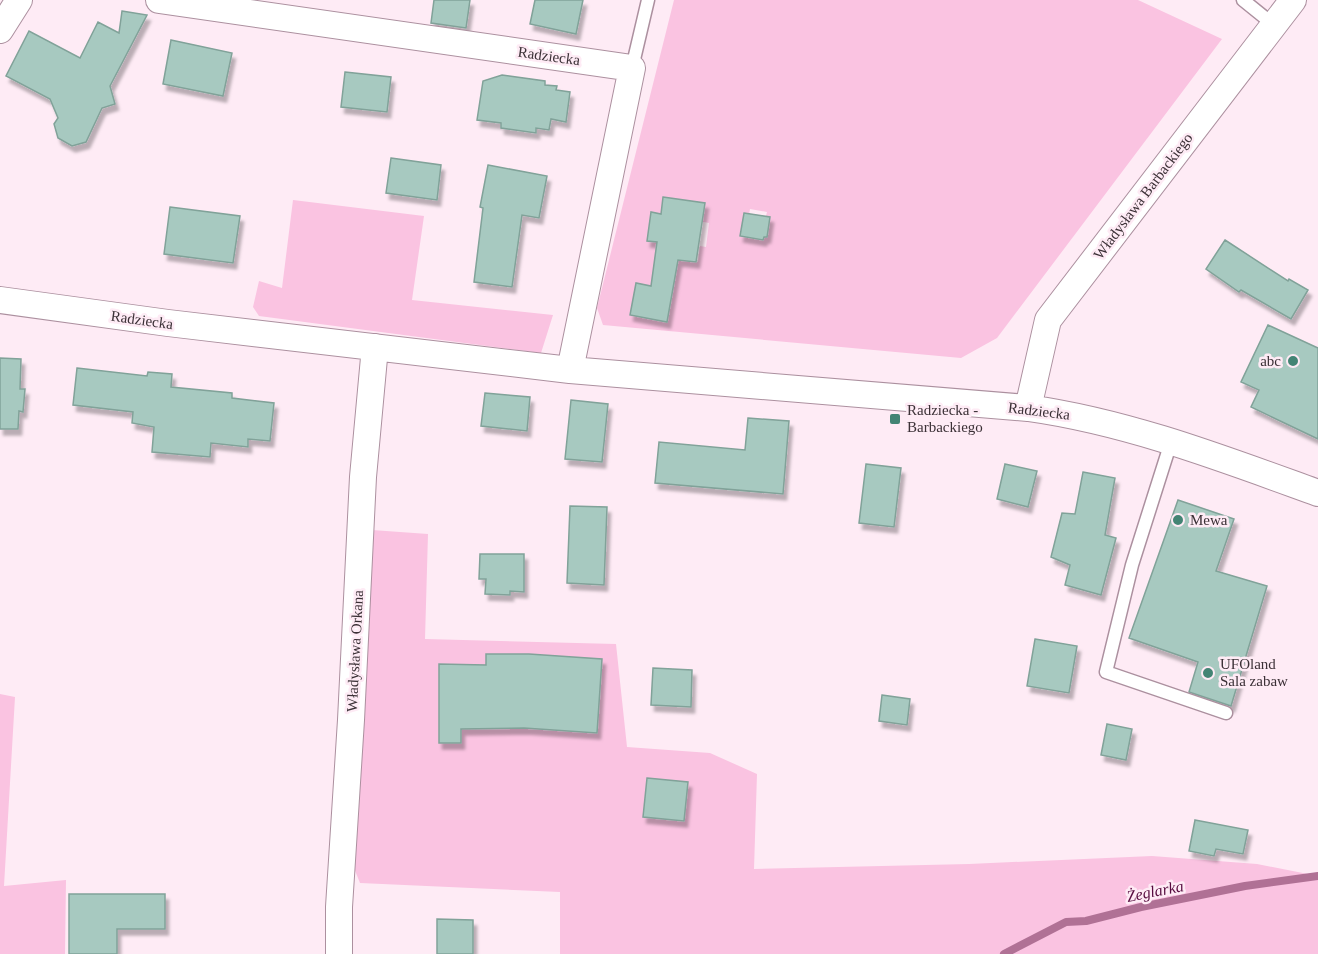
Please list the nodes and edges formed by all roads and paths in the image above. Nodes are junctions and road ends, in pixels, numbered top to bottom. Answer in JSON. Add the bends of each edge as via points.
{"nodes":[{"id":1,"x":19,"y":0,"type":"edge"},
{"id":2,"x":159,"y":0,"type":"edge"},
{"id":3,"x":648,"y":0,"type":"edge"},
{"id":4,"x":1243,"y":0,"type":"edge"},
{"id":5,"x":1293,"y":0,"type":"edge"},
{"id":6,"x":1274,"y":25,"type":"junction"},
{"id":7,"x":0,"y":30,"type":"edge"},
{"id":8,"x":632,"y":68,"type":"junction"},
{"id":9,"x":0,"y":300,"type":"edge"},
{"id":10,"x":375,"y":348,"type":"junction"},
{"id":11,"x":570,"y":370,"type":"junction"},
{"id":12,"x":1028,"y":408,"type":"junction"},
{"id":13,"x":1171,"y":442,"type":"junction"},
{"id":14,"x":1318,"y":493,"type":"edge"},
{"id":15,"x":1226,"y":713,"type":"dead end"},
{"id":16,"x":339,"y":954,"type":"edge"}],
"edges":[{"from":1,"to":7,"type":"street"},
{"from":2,"to":8,"type":"street","name":"Radziecka"},
{"from":3,"to":8,"type":"lane"},
{"from":4,"to":6,"type":"lane"},
{"from":5,"to":6,"type":"street","name":"Władysława Barbackiego"},
{"from":6,"to":12,"type":"street","name":"Władysława Barbackiego","via":[[1048,320]]},
{"from":8,"to":11,"type":"street"},
{"from":9,"to":10,"type":"street","name":"Radziecka"},
{"from":10,"to":11,"type":"street","name":"Radziecka"},
{"from":10,"to":16,"type":"street","name":"Władysława Orkana","via":[[363,477]]},
{"from":11,"to":12,"type":"street","name":"Radziecka"},
{"from":12,"to":13,"type":"street","name":"Radziecka","via":[[1067,413]]},
{"from":13,"to":14,"type":"street","name":"Radziecka"},
{"from":13,"to":15,"type":"lane","via":[[1132,565],[1106,672]]}]}
